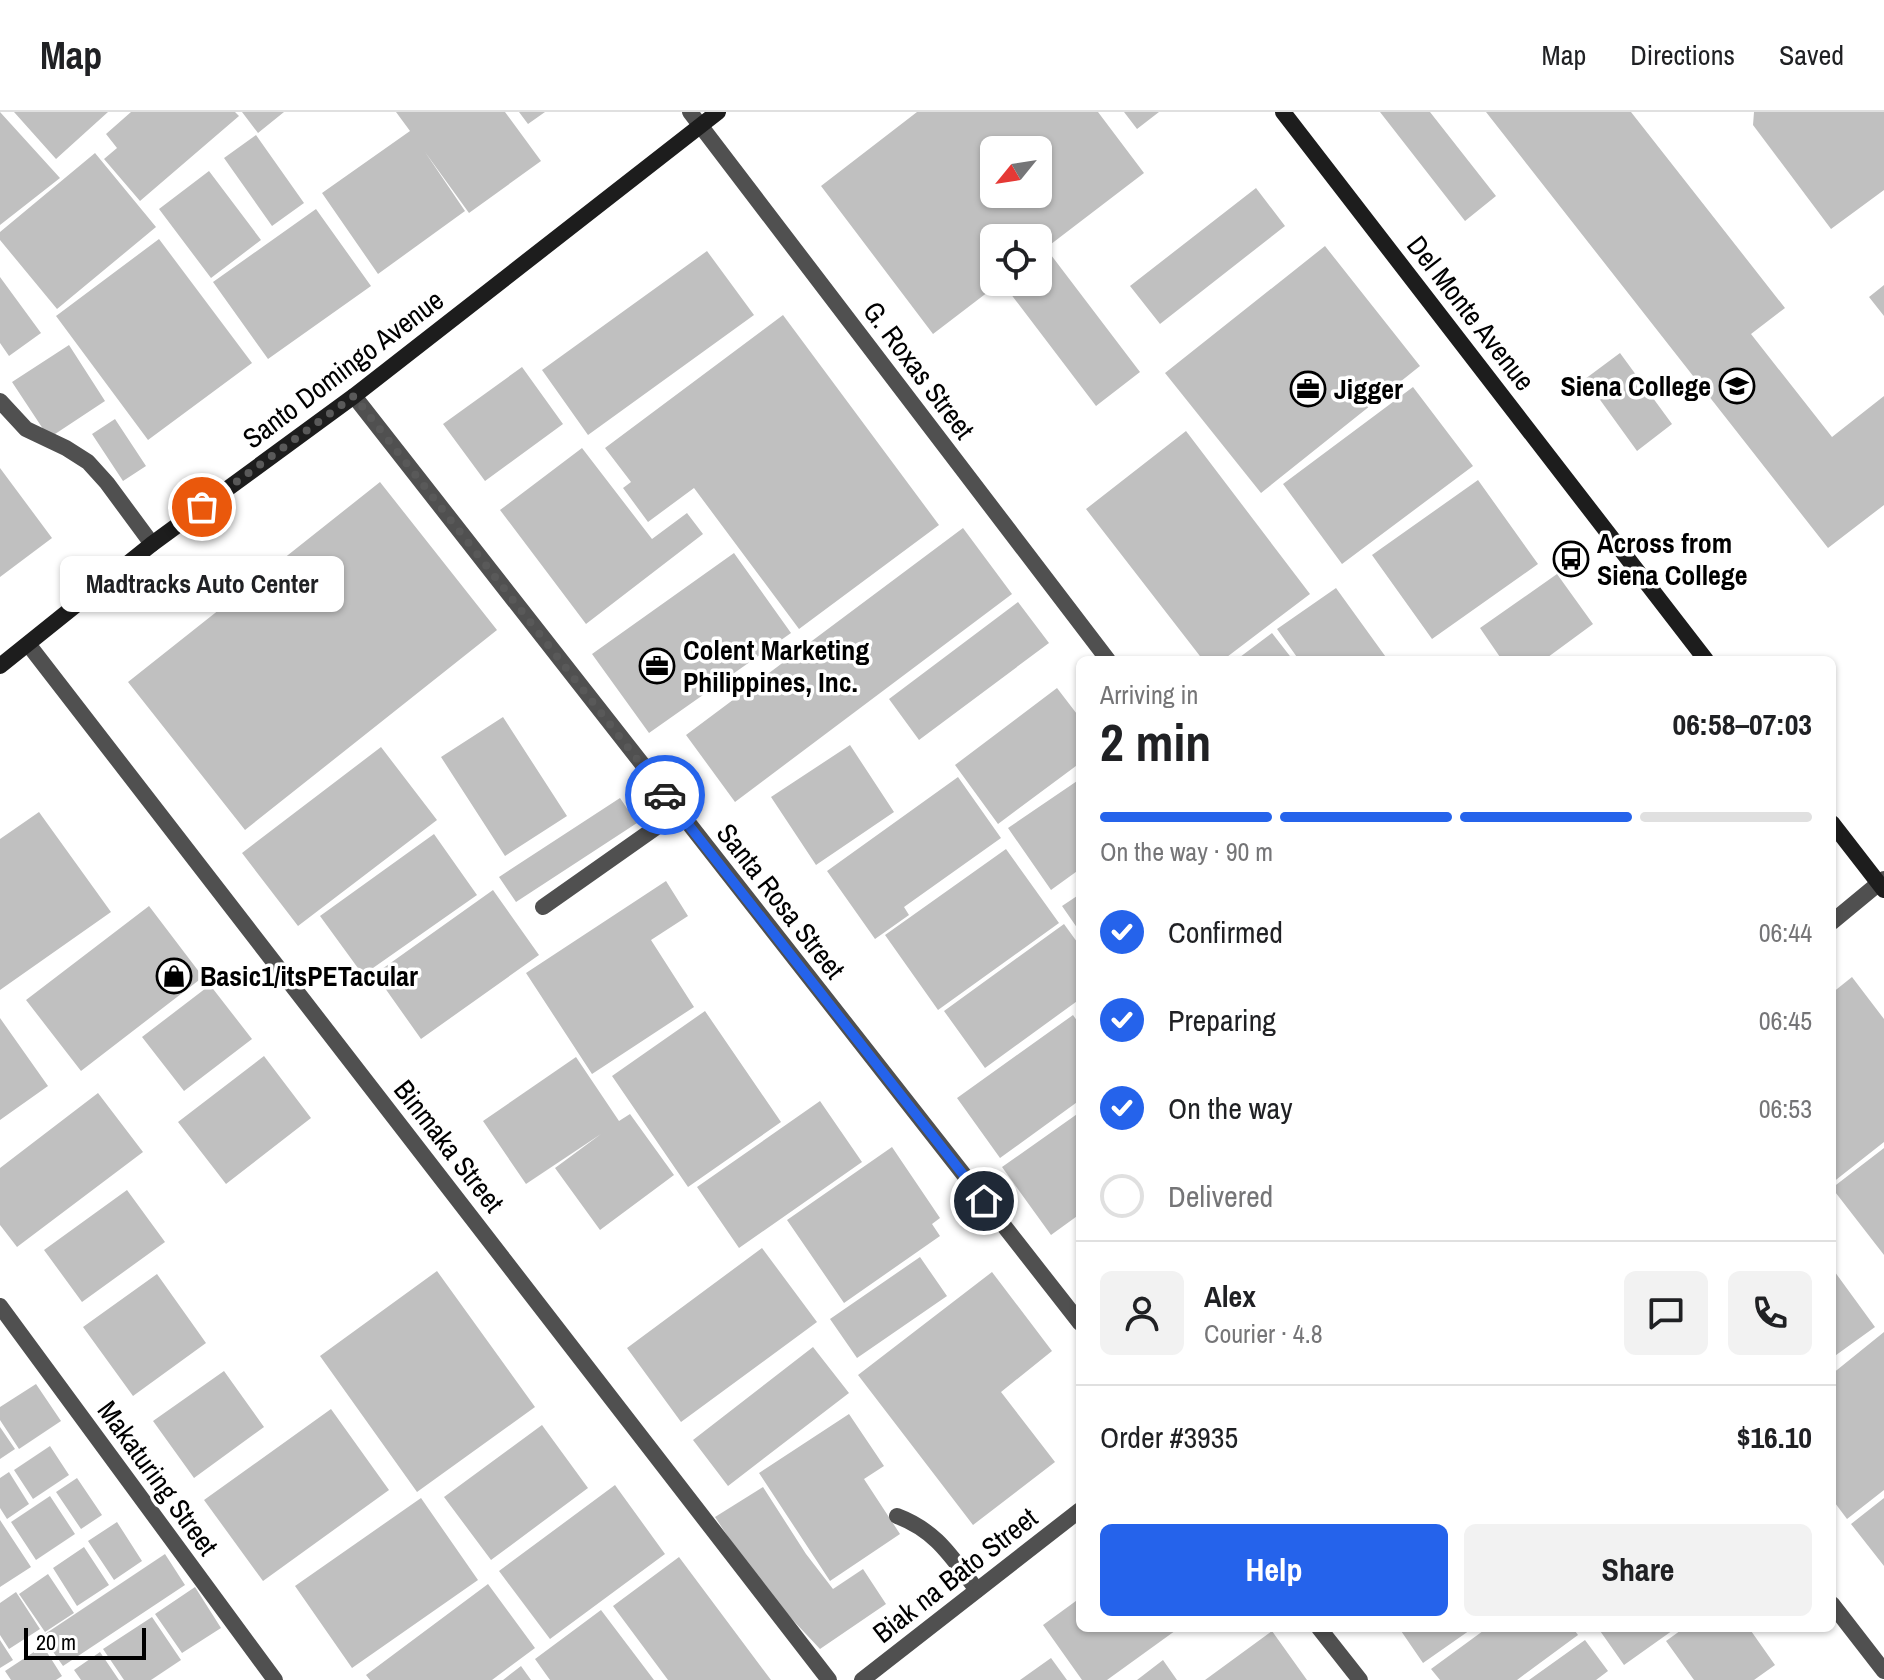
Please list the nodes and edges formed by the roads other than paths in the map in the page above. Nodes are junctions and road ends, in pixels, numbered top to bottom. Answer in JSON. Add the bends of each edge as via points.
{"nodes":[{"id":1,"x":718,"y":112,"type":"edge"},
{"id":2,"x":1283,"y":112,"type":"edge"},
{"id":3,"x":695,"y":119,"type":"edge"},
{"id":4,"x":354,"y":396,"type":"junction"},
{"id":5,"x":0,"y":401,"type":"edge"},
{"id":6,"x":152,"y":544,"type":"junction"},
{"id":7,"x":28,"y":644,"type":"junction"},
{"id":8,"x":1105,"y":656,"type":"edge"},
{"id":9,"x":1703,"y":656,"type":"edge"},
{"id":10,"x":0,"y":666,"type":"edge"},
{"id":11,"x":678,"y":812,"type":"junction"},
{"id":12,"x":1836,"y":828,"type":"edge"},
{"id":13,"x":1882,"y":884,"type":"edge"},
{"id":14,"x":543,"y":907,"type":"dead end"},
{"id":15,"x":1836,"y":919,"type":"edge"},
{"id":16,"x":0,"y":1306,"type":"edge"},
{"id":17,"x":1076,"y":1318,"type":"edge"},
{"id":18,"x":1076,"y":1513,"type":"edge"},
{"id":19,"x":897,"y":1516,"type":"dead end"},
{"id":20,"x":977,"y":1590,"type":"junction"},
{"id":21,"x":1836,"y":1609,"type":"edge"},
{"id":22,"x":1322,"y":1632,"type":"edge"},
{"id":23,"x":1884,"y":1671,"type":"edge"},
{"id":24,"x":275,"y":1680,"type":"edge"},
{"id":25,"x":829,"y":1680,"type":"edge"},
{"id":26,"x":862,"y":1680,"type":"edge"},
{"id":27,"x":1360,"y":1680,"type":"edge"}],
"edges":[{"from":1,"to":3,"type":"main road","name":"Santo Domingo Avenue"},
{"from":2,"to":9,"type":"main road","name":"Del Monte Avenue"},
{"from":3,"to":4,"type":"main road","name":"Santo Domingo Avenue"},
{"from":3,"to":8,"type":"street","name":"G. Roxas Street"},
{"from":4,"to":6,"type":"main road","name":"Santo Domingo Avenue"},
{"from":4,"to":11,"type":"street","name":"Santa Rosa Street"},
{"from":5,"to":6,"type":"street","via":[[26,429],[88,462]]},
{"from":6,"to":7,"type":"main road","name":"Santo Domingo Avenue"},
{"from":7,"to":10,"type":"main road","name":"Santo Domingo Avenue"},
{"from":7,"to":25,"type":"street","name":"Binmaka Street"},
{"from":11,"to":14,"type":"street"},
{"from":11,"to":17,"type":"street","name":"Santa Rosa Street"},
{"from":12,"to":13,"type":"main road"},
{"from":13,"to":15,"type":"street"},
{"from":16,"to":24,"type":"street","name":"Makaturing Street"},
{"from":18,"to":20,"type":"street","name":"Biak na Bato Street"},
{"from":19,"to":20,"type":"street","via":[[927,1530]]},
{"from":20,"to":26,"type":"street","name":"Biak na Bato Street"},
{"from":21,"to":23,"type":"street"},
{"from":22,"to":27,"type":"street"}]}
